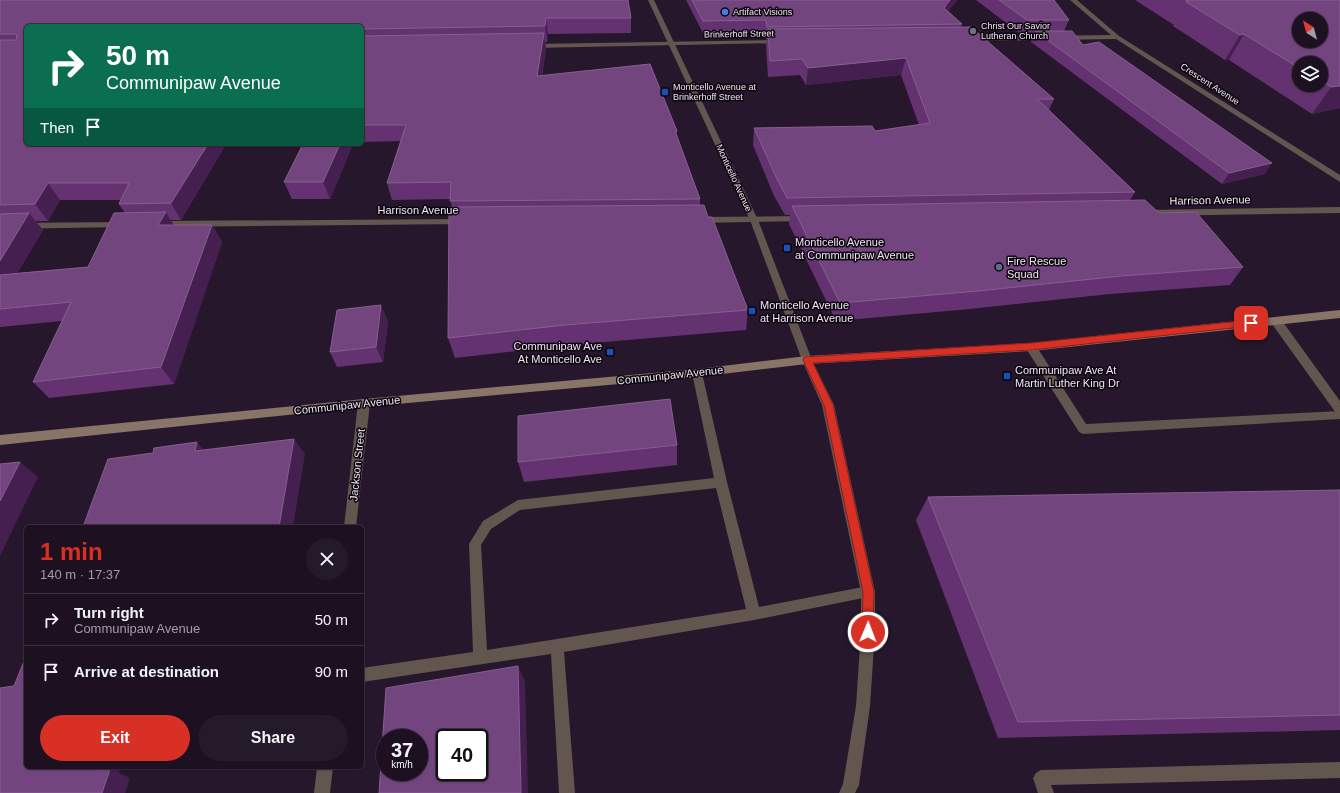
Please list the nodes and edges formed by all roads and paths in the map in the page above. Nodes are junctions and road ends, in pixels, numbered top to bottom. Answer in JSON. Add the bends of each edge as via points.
{"nodes":[{"id":1,"x":651,"y":0,"type":"edge"},
{"id":2,"x":1073,"y":0,"type":"edge"},
{"id":3,"x":1117,"y":37,"type":"junction"},
{"id":4,"x":964,"y":39,"type":"edge"},
{"id":5,"x":789,"y":42,"type":"edge"},
{"id":6,"x":672,"y":44,"type":"junction"},
{"id":7,"x":527,"y":46,"type":"edge"},
{"id":8,"x":1340,"y":179,"type":"edge"},
{"id":9,"x":1340,"y":210,"type":"edge"},
{"id":10,"x":1134,"y":213,"type":"edge"},
{"id":11,"x":809,"y":219,"type":"edge"},
{"id":12,"x":692,"y":220,"type":"edge"},
{"id":13,"x":754,"y":220,"type":"junction"},
{"id":14,"x":470,"y":222,"type":"edge"},
{"id":15,"x":151,"y":224,"type":"edge"},
{"id":16,"x":135,"y":225,"type":"edge"},
{"id":17,"x":0,"y":226,"type":"edge"},
{"id":18,"x":1340,"y":314,"type":"edge"},
{"id":19,"x":1276,"y":320,"type":"junction"},
{"id":20,"x":1031,"y":347,"type":"junction"},
{"id":21,"x":807,"y":360,"type":"junction"},
{"id":22,"x":697,"y":372,"type":"junction"},
{"id":23,"x":364,"y":403,"type":"junction"},
{"id":24,"x":1340,"y":410,"type":"edge"},
{"id":25,"x":1340,"y":415,"type":"edge"},
{"id":26,"x":0,"y":440,"type":"edge"},
{"id":27,"x":721,"y":482,"type":"junction"},
{"id":28,"x":350,"y":525,"type":"edge"},
{"id":29,"x":868,"y":592,"type":"junction"},
{"id":30,"x":754,"y":614,"type":"junction"},
{"id":31,"x":557,"y":646,"type":"junction"},
{"id":32,"x":480,"y":657,"type":"junction"},
{"id":33,"x":364,"y":675,"type":"edge"},
{"id":34,"x":325,"y":769,"type":"edge"},
{"id":35,"x":1340,"y":770,"type":"edge"},
{"id":36,"x":322,"y":793,"type":"edge"},
{"id":37,"x":567,"y":793,"type":"edge"},
{"id":38,"x":848,"y":793,"type":"edge"},
{"id":39,"x":1046,"y":793,"type":"edge"}],
"edges":[{"from":1,"to":6,"type":"street","name":"Monticello Avenue"},
{"from":2,"to":3,"type":"street","name":"Crescent Avenue"},
{"from":3,"to":4,"type":"street"},
{"from":3,"to":8,"type":"street","name":"Crescent Avenue"},
{"from":5,"to":6,"type":"street","name":"Brinkerhoff Street"},
{"from":6,"to":7,"type":"street","name":"Brinkerhoff Street"},
{"from":6,"to":13,"type":"street","name":"Monticello Avenue"},
{"from":9,"to":10,"type":"street","name":"Harrison Avenue"},
{"from":11,"to":13,"type":"street"},
{"from":12,"to":13,"type":"street"},
{"from":13,"to":21,"type":"street","name":"Monticello Avenue"},
{"from":14,"to":15,"type":"street","name":"Harrison Avenue"},
{"from":16,"to":17,"type":"street"},
{"from":18,"to":19,"type":"main road","name":"Communipaw Avenue"},
{"from":19,"to":20,"type":"main road","name":"Communipaw Avenue"},
{"from":19,"to":24,"type":"street"},
{"from":20,"to":21,"type":"main road","name":"Communipaw Avenue"},
{"from":20,"to":25,"type":"street","via":[[1083,429]]},
{"from":21,"to":22,"type":"main road","name":"Communipaw Avenue"},
{"from":21,"to":29,"type":"street","name":"Monticello Avenue","via":[[828,405]]},
{"from":22,"to":23,"type":"main road","name":"Communipaw Avenue"},
{"from":22,"to":27,"type":"street"},
{"from":23,"to":26,"type":"main road","name":"Communipaw Avenue"},
{"from":23,"to":28,"type":"street","name":"Jackson Street"},
{"from":27,"to":30,"type":"street"},
{"from":27,"to":32,"type":"street","via":[[518,505],[487,525],[475,544]]},
{"from":29,"to":30,"type":"street"},
{"from":29,"to":38,"type":"street","name":"Monticello Avenue","via":[[863,706]]},
{"from":30,"to":31,"type":"street"},
{"from":31,"to":32,"type":"street"},
{"from":31,"to":37,"type":"street"},
{"from":32,"to":33,"type":"street"},
{"from":34,"to":36,"type":"street"},
{"from":35,"to":39,"type":"street","via":[[1042,778]]}]}
